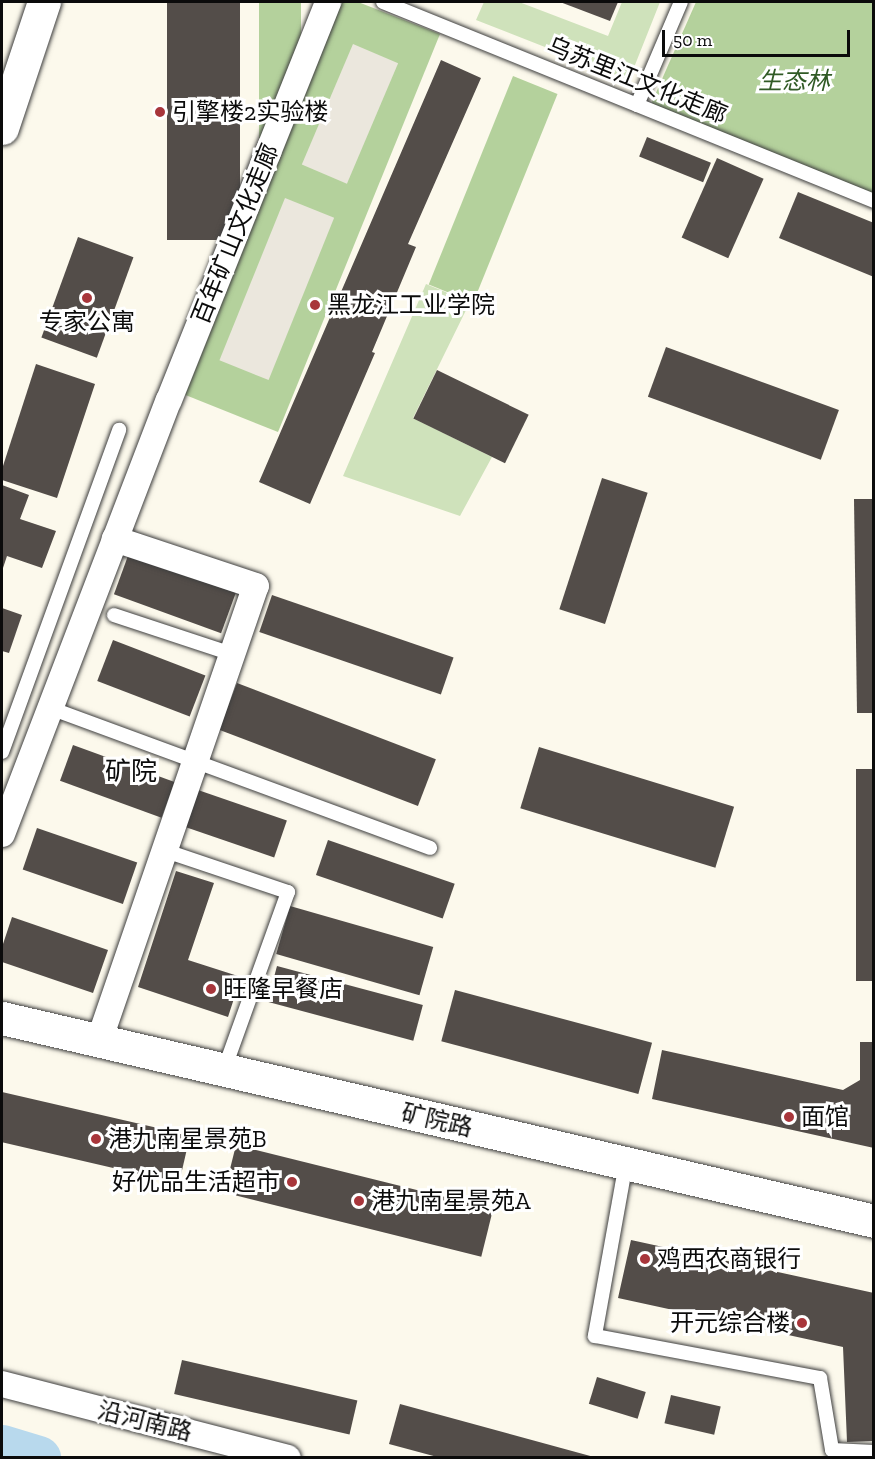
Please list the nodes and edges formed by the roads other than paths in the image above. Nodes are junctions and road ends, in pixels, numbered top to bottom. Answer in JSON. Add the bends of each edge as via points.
{"nodes":[{"id":1,"x":44,"y":2,"type":"edge"},
{"id":2,"x":328,"y":2,"type":"edge"},
{"id":3,"x":383,"y":2,"type":"edge"},
{"id":4,"x":681,"y":2,"type":"edge"},
{"id":5,"x":637,"y":105,"type":"junction"},
{"id":6,"x":2,"y":128,"type":"edge"},
{"id":7,"x":873,"y":201,"type":"edge"},
{"id":8,"x":119,"y":430,"type":"dead end"},
{"id":9,"x":115,"y":539,"type":"junction"},
{"id":10,"x":114,"y":615,"type":"dead end"},
{"id":11,"x":232,"y":654,"type":"junction"},
{"id":12,"x":50,"y":708,"type":"junction"},
{"id":13,"x":2,"y":752,"type":"edge"},
{"id":14,"x":195,"y":760,"type":"junction"},
{"id":15,"x":2,"y":834,"type":"edge"},
{"id":16,"x":430,"y":848,"type":"dead end"},
{"id":17,"x":163,"y":850,"type":"junction"},
{"id":18,"x":2,"y":1018,"type":"edge"},
{"id":19,"x":99,"y":1041,"type":"junction"},
{"id":20,"x":224,"y":1070,"type":"junction"},
{"id":21,"x":626,"y":1163,"type":"junction"},
{"id":22,"x":873,"y":1221,"type":"edge"},
{"id":23,"x":2,"y":1384,"type":"edge"},
{"id":24,"x":873,"y":1452,"type":"edge"},
{"id":25,"x":288,"y":1458,"type":"edge"}],
"edges":[{"from":1,"to":6,"type":"street"},
{"from":2,"to":9,"type":"street","name":"百年矿山文化走廊"},
{"from":3,"to":5,"type":"lane","name":"乌苏里江文化走廊"},
{"from":4,"to":5,"type":"lane"},
{"from":5,"to":7,"type":"lane","name":"乌苏里江文化走廊"},
{"from":8,"to":13,"type":"lane"},
{"from":9,"to":11,"type":"street","via":[[256,586]]},
{"from":9,"to":12,"type":"street","name":"百年矿山文化走廊"},
{"from":10,"to":11,"type":"lane"},
{"from":11,"to":14,"type":"street"},
{"from":12,"to":14,"type":"lane"},
{"from":12,"to":15,"type":"street","name":"百年矿山文化走廊"},
{"from":14,"to":16,"type":"lane"},
{"from":14,"to":17,"type":"street"},
{"from":17,"to":19,"type":"street"},
{"from":17,"to":20,"type":"lane","via":[[288,892]]},
{"from":18,"to":19,"type":"street","name":"矿院路"},
{"from":19,"to":20,"type":"street","name":"矿院路"},
{"from":20,"to":21,"type":"street","name":"矿院路"},
{"from":21,"to":22,"type":"street","name":"矿院路"},
{"from":21,"to":24,"type":"lane","via":[[595,1336],[820,1378],[832,1450]]},
{"from":23,"to":25,"type":"street","name":"沿河南路"}]}
